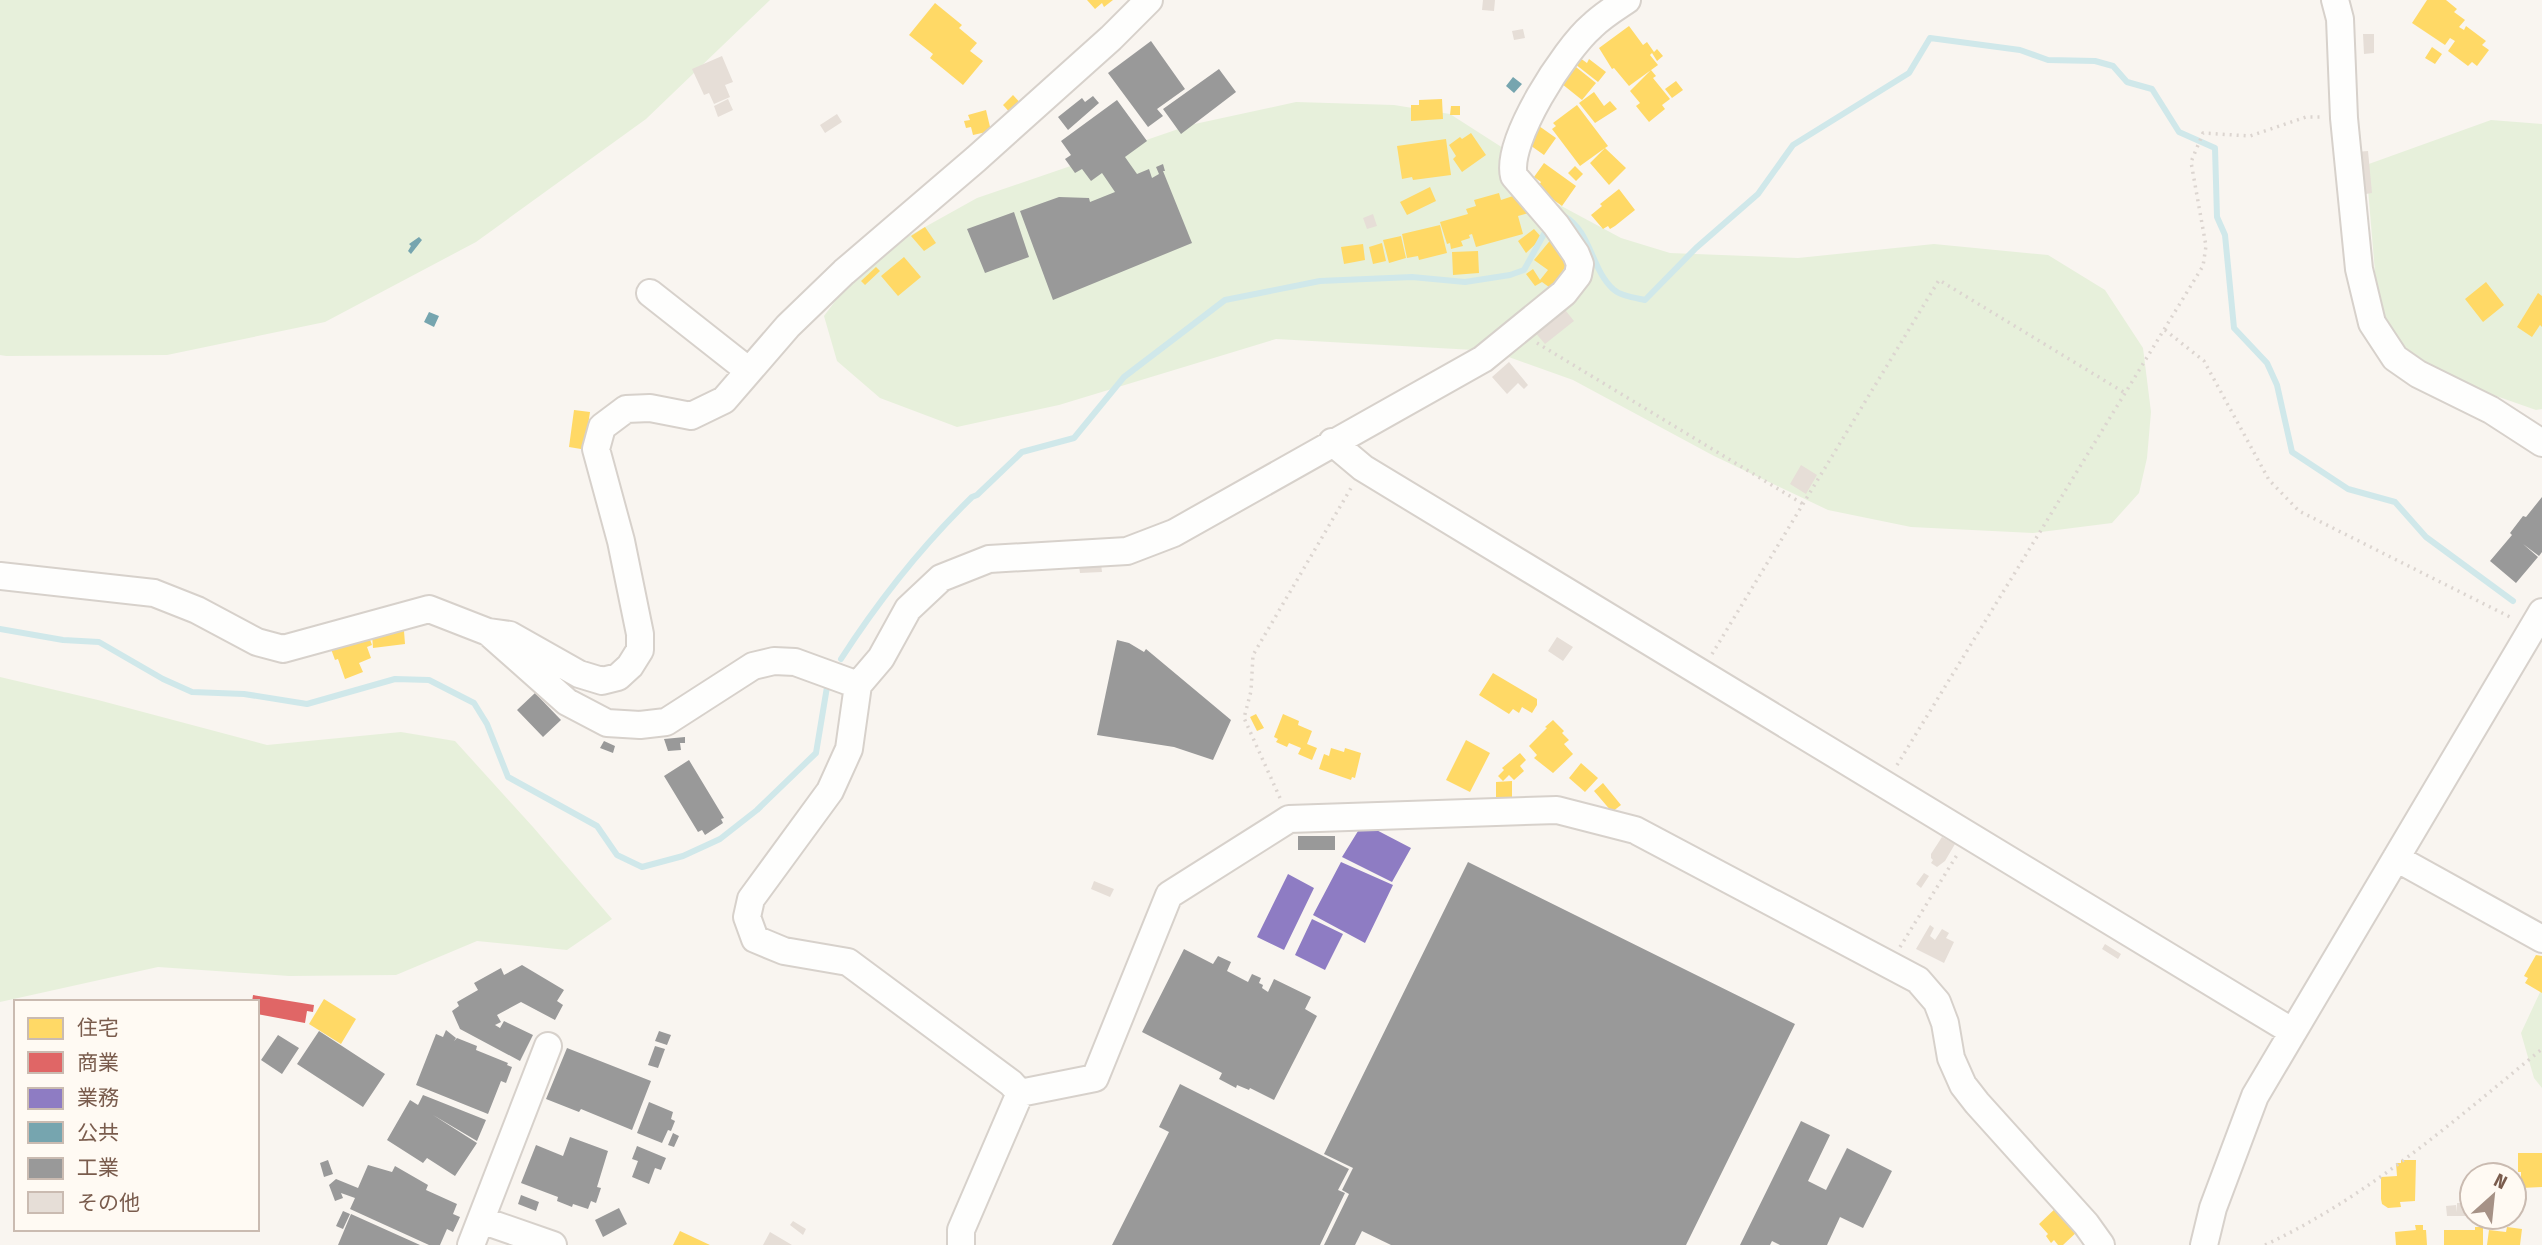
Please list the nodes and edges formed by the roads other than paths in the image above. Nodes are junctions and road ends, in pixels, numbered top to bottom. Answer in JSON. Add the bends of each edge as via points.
{"nodes":[{"id":1,"x":1149,"y":0,"type":"edge"},
{"id":2,"x":1627,"y":0,"type":"edge"},
{"id":3,"x":2334,"y":0,"type":"edge"},
{"id":4,"x":649,"y":293,"type":"dead end"},
{"id":5,"x":749,"y":371,"type":"junction"},
{"id":6,"x":1332,"y":442,"type":"junction"},
{"id":7,"x":2542,"y":443,"type":"edge"},
{"id":8,"x":0,"y":576,"type":"edge"},
{"id":9,"x":2538,"y":620,"type":"edge"},
{"id":10,"x":488,"y":632,"type":"junction"},
{"id":11,"x":858,"y":685,"type":"junction"},
{"id":12,"x":2396,"y":858,"type":"junction"},
{"id":13,"x":2542,"y":939,"type":"edge"},
{"id":14,"x":2293,"y":1032,"type":"junction"},
{"id":15,"x":548,"y":1046,"type":"dead end"},
{"id":16,"x":1020,"y":1093,"type":"junction"},
{"id":17,"x":481,"y":1220,"type":"junction"},
{"id":18,"x":471,"y":1245,"type":"edge"},
{"id":19,"x":553,"y":1245,"type":"edge"},
{"id":20,"x":961,"y":1245,"type":"edge"},
{"id":21,"x":2101,"y":1245,"type":"edge"},
{"id":22,"x":2204,"y":1245,"type":"edge"}],
"edges":[{"from":1,"to":5,"type":"street","via":[[1018,122],[844,272]]},
{"from":2,"to":6,"type":"street","via":[[1590,27],[1553,72],[1520,135],[1511,168],[1576,254],[1578,275],[1564,293],[1483,359]]},
{"from":3,"to":7,"type":"street","via":[[2340,19],[2344,118],[2359,269],[2372,323],[2395,358]]},
{"from":4,"to":5,"type":"street"},
{"from":5,"to":10,"type":"street","via":[[724,400],[691,416],[650,408],[626,409],[602,427],[596,449],[640,634],[640,650],[630,666],[618,677],[603,681],[579,674],[510,635]]},
{"from":6,"to":11,"type":"street","via":[[1174,533],[1127,551],[989,559],[941,579],[908,609],[881,658]]},
{"from":6,"to":14,"type":"street","via":[[1363,468]]},
{"from":8,"to":10,"type":"street","via":[[153,593],[257,642],[283,649],[429,609]]},
{"from":9,"to":12,"type":"street"},
{"from":10,"to":11,"type":"street","via":[[567,702],[607,723],[666,722],[753,666],[775,662],[795,662]]},
{"from":11,"to":16,"type":"street","via":[[849,749],[830,791],[751,899],[747,917],[755,939],[785,951],[848,962]]},
{"from":12,"to":13,"type":"street"},
{"from":12,"to":14,"type":"street"},
{"from":14,"to":22,"type":"street","via":[[2255,1096]]},
{"from":15,"to":17,"type":"street"},
{"from":16,"to":20,"type":"street","via":[[961,1230]]},
{"from":16,"to":21,"type":"street","via":[[1094,1078],[1169,895],[1289,819],[1557,810],[1635,830],[1918,980],[1937,1002],[1963,1085]]},
{"from":17,"to":18,"type":"street"},
{"from":17,"to":19,"type":"street"}]}
